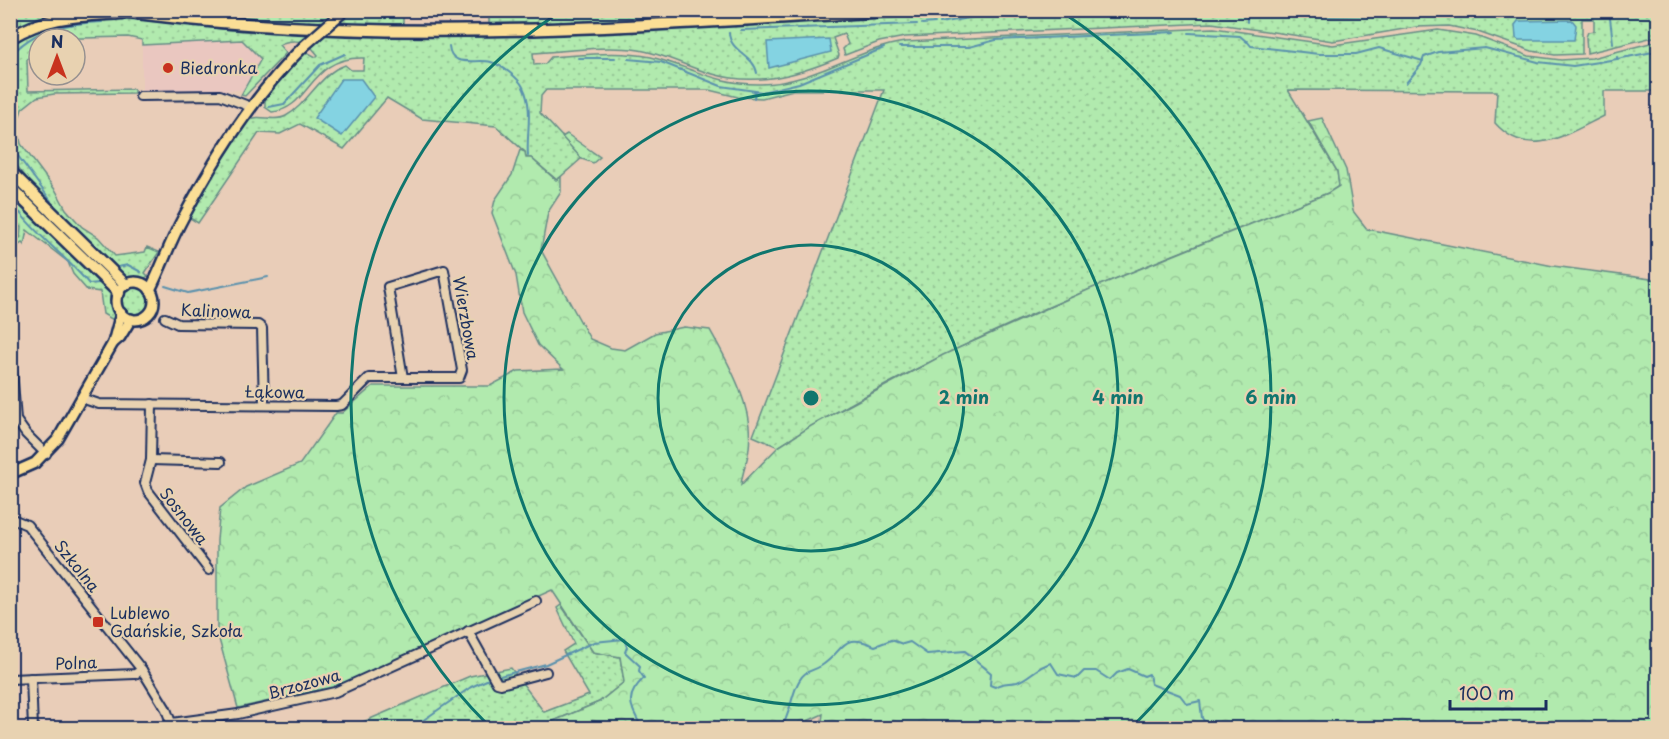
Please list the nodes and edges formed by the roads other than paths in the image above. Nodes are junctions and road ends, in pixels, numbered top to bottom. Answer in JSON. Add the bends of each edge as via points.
{"nodes":[{"id":1,"x":345,"y":10,"type":"edge"},
{"id":2,"x":906,"y":10,"type":"edge"},
{"id":3,"x":122,"y":11,"type":"edge"},
{"id":4,"x":10,"y":38,"type":"edge"},
{"id":5,"x":140,"y":96,"type":"dead end"},
{"id":6,"x":251,"y":107,"type":"junction"},
{"id":7,"x":11,"y":171,"type":"edge"},
{"id":8,"x":10,"y":187,"type":"edge"},
{"id":9,"x":11,"y":226,"type":"edge"},
{"id":10,"x":10,"y":266,"type":"edge"},
{"id":11,"x":147,"y":287,"type":"junction"},
{"id":12,"x":122,"y":289,"type":"junction"},
{"id":13,"x":122,"y":313,"type":"junction"},
{"id":14,"x":165,"y":318,"type":"dead end"},
{"id":15,"x":131,"y":319,"type":"junction"},
{"id":16,"x":113,"y":343,"type":"junction"},
{"id":17,"x":10,"y":344,"type":"edge"},
{"id":18,"x":403,"y":378,"type":"junction"},
{"id":19,"x":459,"y":378,"type":"joint"},
{"id":20,"x":81,"y":398,"type":"junction"},
{"id":21,"x":152,"y":404,"type":"junction"},
{"id":22,"x":264,"y":405,"type":"junction"},
{"id":23,"x":46,"y":453,"type":"junction"},
{"id":24,"x":152,"y":460,"type":"junction"},
{"id":25,"x":221,"y":462,"type":"dead end"},
{"id":26,"x":10,"y":474,"type":"edge"},
{"id":27,"x":11,"y":518,"type":"edge"},
{"id":28,"x":209,"y":570,"type":"dead end"},
{"id":29,"x":536,"y":600,"type":"dead end"},
{"id":30,"x":468,"y":632,"type":"junction"},
{"id":31,"x":142,"y":670,"type":"junction"},
{"id":32,"x":546,"y":672,"type":"dead end"},
{"id":33,"x":31,"y":678,"type":"junction"},
{"id":34,"x":10,"y":679,"type":"edge"},
{"id":35,"x":172,"y":726,"type":"edge"},
{"id":36,"x":33,"y":729,"type":"edge"}],
"edges":[{"from":1,"to":6,"type":"main road","bridge":true,"via":[[304,46]]},
{"from":2,"to":3,"type":"highway","via":[[595,27],[414,30],[269,25]]},
{"from":3,"to":4,"type":"highway","via":[[64,16],[32,25]]},
{"from":5,"to":6,"type":"street","via":[[220,95]]},
{"from":6,"to":11,"type":"main road","via":[[183,217]]},
{"from":7,"to":12,"type":"highway"},
{"from":8,"to":12,"type":"highway"},
{"from":9,"to":10,"type":"street"},
{"from":11,"to":12,"type":"main road","via":[[134,282]]},
{"from":11,"to":15,"type":"main road","via":[[154,299],[152,309],[141,319]]},
{"from":12,"to":13,"type":"main road","via":[[117,306]]},
{"from":13,"to":15,"type":"main road"},
{"from":13,"to":16,"type":"main road"},
{"from":14,"to":22,"type":"street","name":"Kalinowa","via":[[177,324],[262,328]]},
{"from":15,"to":16,"type":"main road"},
{"from":16,"to":20,"type":"main road"},
{"from":17,"to":23,"type":"street","via":[[16,420]]},
{"from":18,"to":19,"type":"street","name":"Łąkowa"},
{"from":18,"to":19,"type":"street","name":"Wierzbowa","via":[[388,287],[444,270],[462,370]]},
{"from":18,"to":22,"type":"street","name":"Łąkowa","via":[[369,378],[339,406]]},
{"from":20,"to":21,"type":"street","name":"Łąkowa","via":[[99,404]]},
{"from":20,"to":23,"type":"main road"},
{"from":21,"to":22,"type":"street","name":"Łąkowa"},
{"from":21,"to":24,"type":"street","name":"Sosnowa"},
{"from":23,"to":26,"type":"main road","via":[[30,466]]},
{"from":24,"to":25,"type":"street"},
{"from":24,"to":28,"type":"street","name":"Sosnowa","via":[[145,483],[148,491]]},
{"from":27,"to":31,"type":"street","name":"Szkolna","via":[[27,525]]},
{"from":29,"to":30,"type":"street","name":"Brzozowa"},
{"from":30,"to":32,"type":"street","via":[[497,683]]},
{"from":30,"to":35,"type":"street","name":"Brzozowa","via":[[335,692]]},
{"from":31,"to":33,"type":"street","name":"Polna","via":[[135,674]]},
{"from":31,"to":35,"type":"street","name":"Szkolna"},
{"from":33,"to":34,"type":"street","name":"Polna"},
{"from":33,"to":36,"type":"street"}]}
